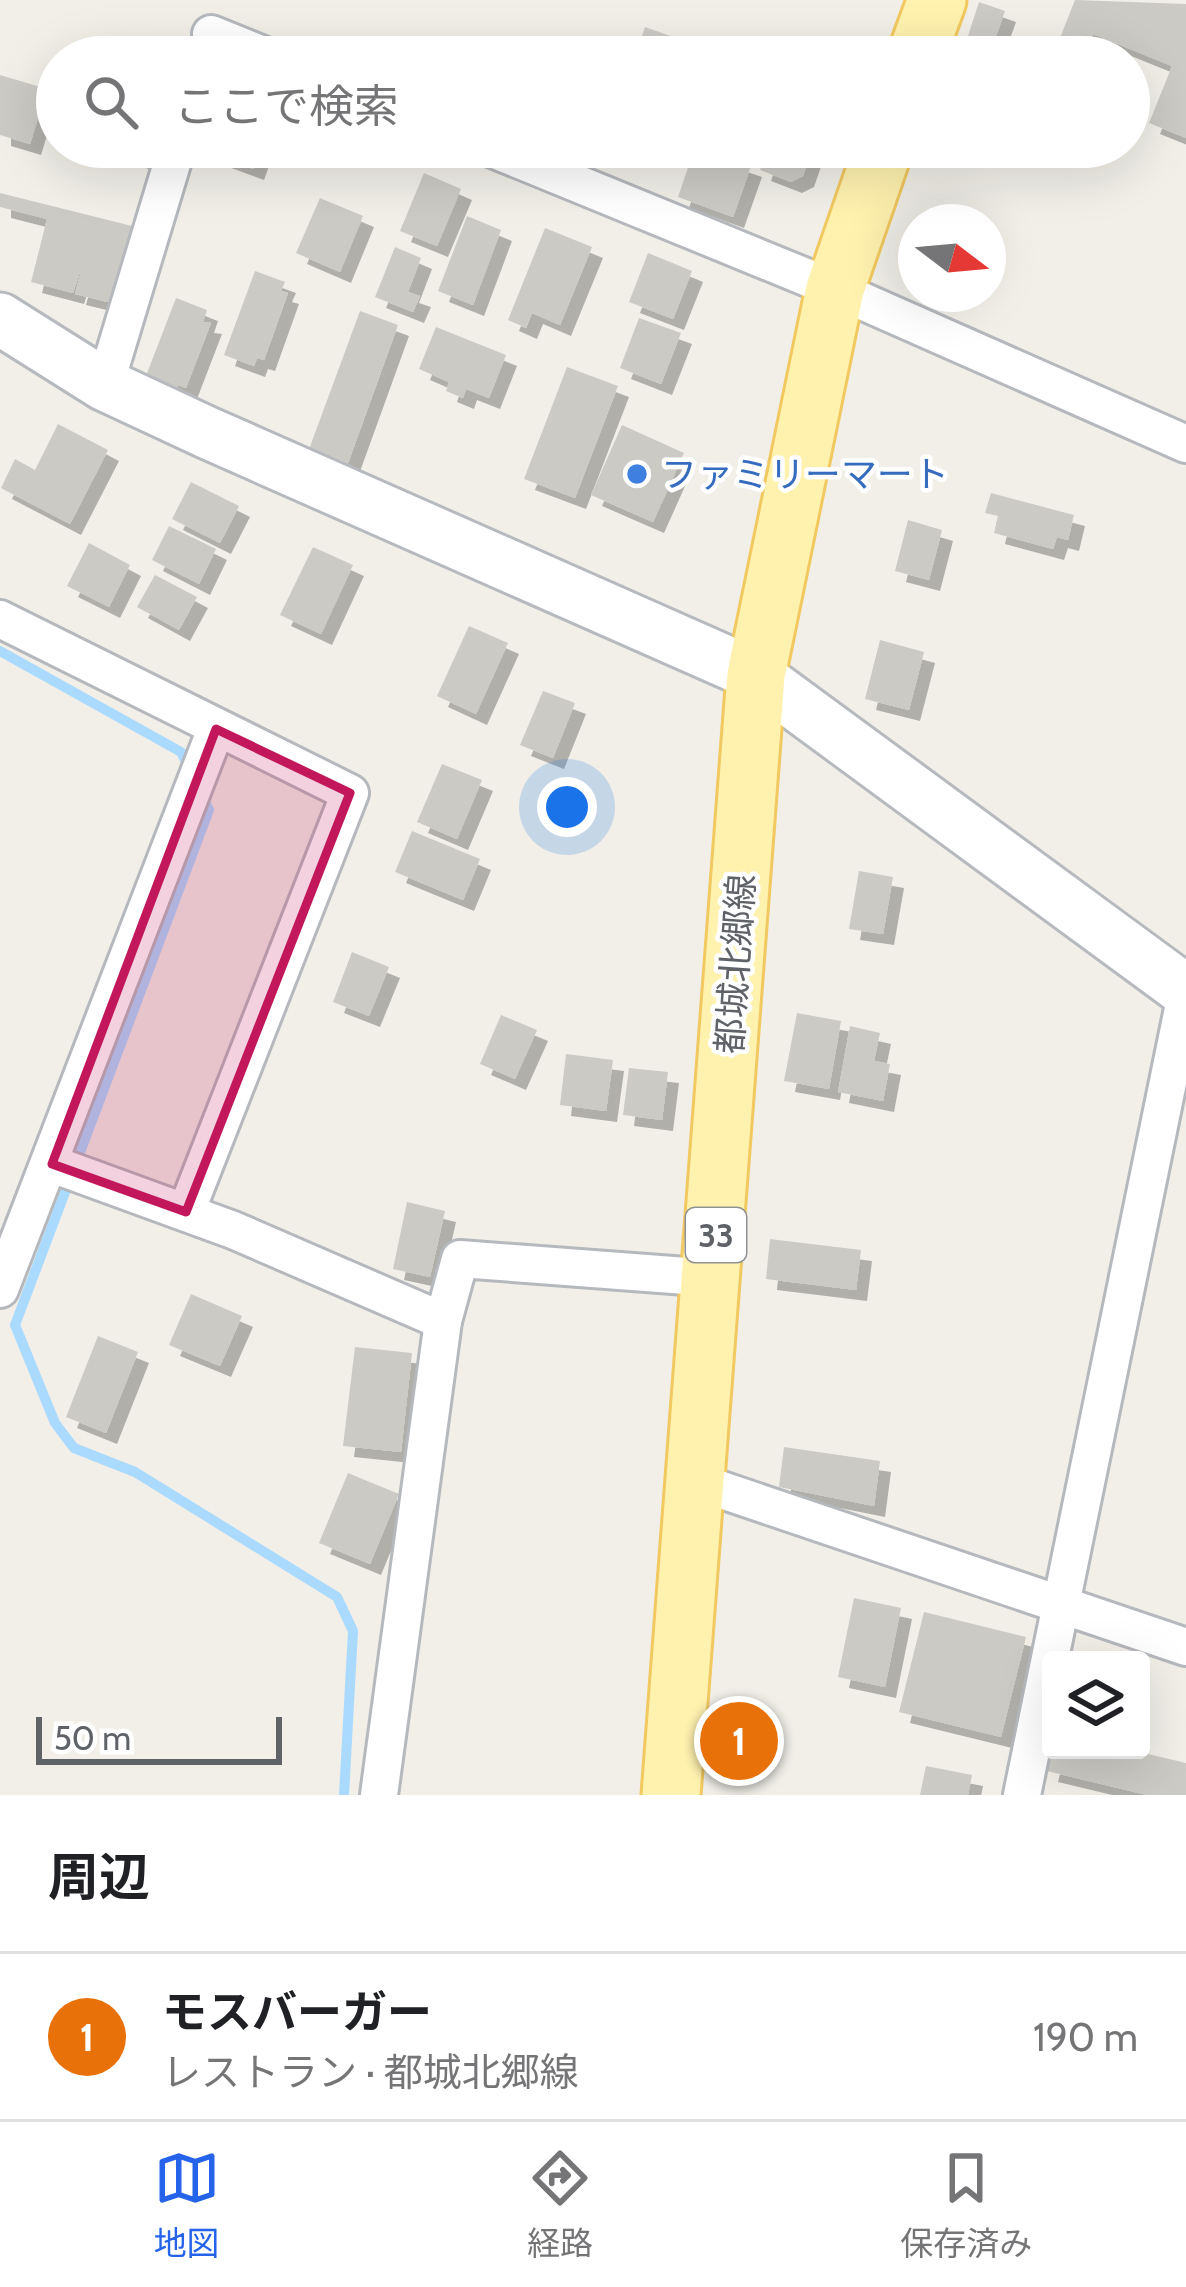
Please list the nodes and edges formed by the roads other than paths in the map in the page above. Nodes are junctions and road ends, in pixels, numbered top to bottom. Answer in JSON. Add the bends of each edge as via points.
{"nodes":[{"id":1,"x":937,"y":0,"type":"edge"},
{"id":2,"x":924,"y":36,"type":"edge"},
{"id":3,"x":171,"y":168,"type":"edge"},
{"id":4,"x":539,"y":168,"type":"edge"},
{"id":5,"x":877,"y":168,"type":"edge"},
{"id":6,"x":835,"y":289,"type":"junction"},
{"id":7,"x":0,"y":319,"type":"edge"},
{"id":8,"x":105,"y":385,"type":"junction"},
{"id":9,"x":1186,"y":444,"type":"edge"},
{"id":10,"x":3,"y":630,"type":"edge"},
{"id":11,"x":756,"y":675,"type":"junction"},
{"id":12,"x":216,"y":729,"type":"junction"},
{"id":13,"x":1186,"y":993,"type":"edge"},
{"id":14,"x":52,"y":1164,"type":"junction"},
{"id":15,"x":186,"y":1212,"type":"junction"},
{"id":16,"x":7,"y":1249,"type":"edge"},
{"id":17,"x":713,"y":1279,"type":"junction"},
{"id":18,"x":0,"y":1289,"type":"edge"},
{"id":19,"x":443,"y":1321,"type":"junction"},
{"id":20,"x":698,"y":1482,"type":"junction"},
{"id":21,"x":1062,"y":1604,"type":"junction"},
{"id":22,"x":1186,"y":1647,"type":"edge"},
{"id":23,"x":379,"y":1795,"type":"edge"},
{"id":24,"x":671,"y":1795,"type":"edge"},
{"id":25,"x":1022,"y":1795,"type":"edge"}],
"edges":[{"from":1,"to":2,"type":"main road"},
{"from":3,"to":8,"type":"street"},
{"from":4,"to":6,"type":"street"},
{"from":5,"to":6,"type":"main road","name":"都城北郷線","number":"33"},
{"from":6,"to":9,"type":"street"},
{"from":6,"to":11,"type":"main road","name":"都城北郷線","number":"33"},
{"from":7,"to":8,"type":"street"},
{"from":8,"to":11,"type":"street"},
{"from":10,"to":12,"type":"street"},
{"from":11,"to":13,"type":"street"},
{"from":11,"to":17,"type":"main road","name":"都城北郷線","number":"33"},
{"from":12,"to":14,"type":"street"},
{"from":12,"to":15,"type":"street","via":[[350,793]]},
{"from":13,"to":21,"type":"street"},
{"from":14,"to":15,"type":"street"},
{"from":14,"to":16,"type":"street"},
{"from":15,"to":19,"type":"street"},
{"from":16,"to":18,"type":"street"},
{"from":17,"to":19,"type":"street","via":[[460,1259]]},
{"from":17,"to":20,"type":"main road","name":"都城北郷線","number":"33"},
{"from":19,"to":23,"type":"street"},
{"from":20,"to":21,"type":"street"},
{"from":20,"to":24,"type":"main road","name":"都城北郷線","number":"33"},
{"from":21,"to":22,"type":"street"},
{"from":21,"to":25,"type":"street"}]}
